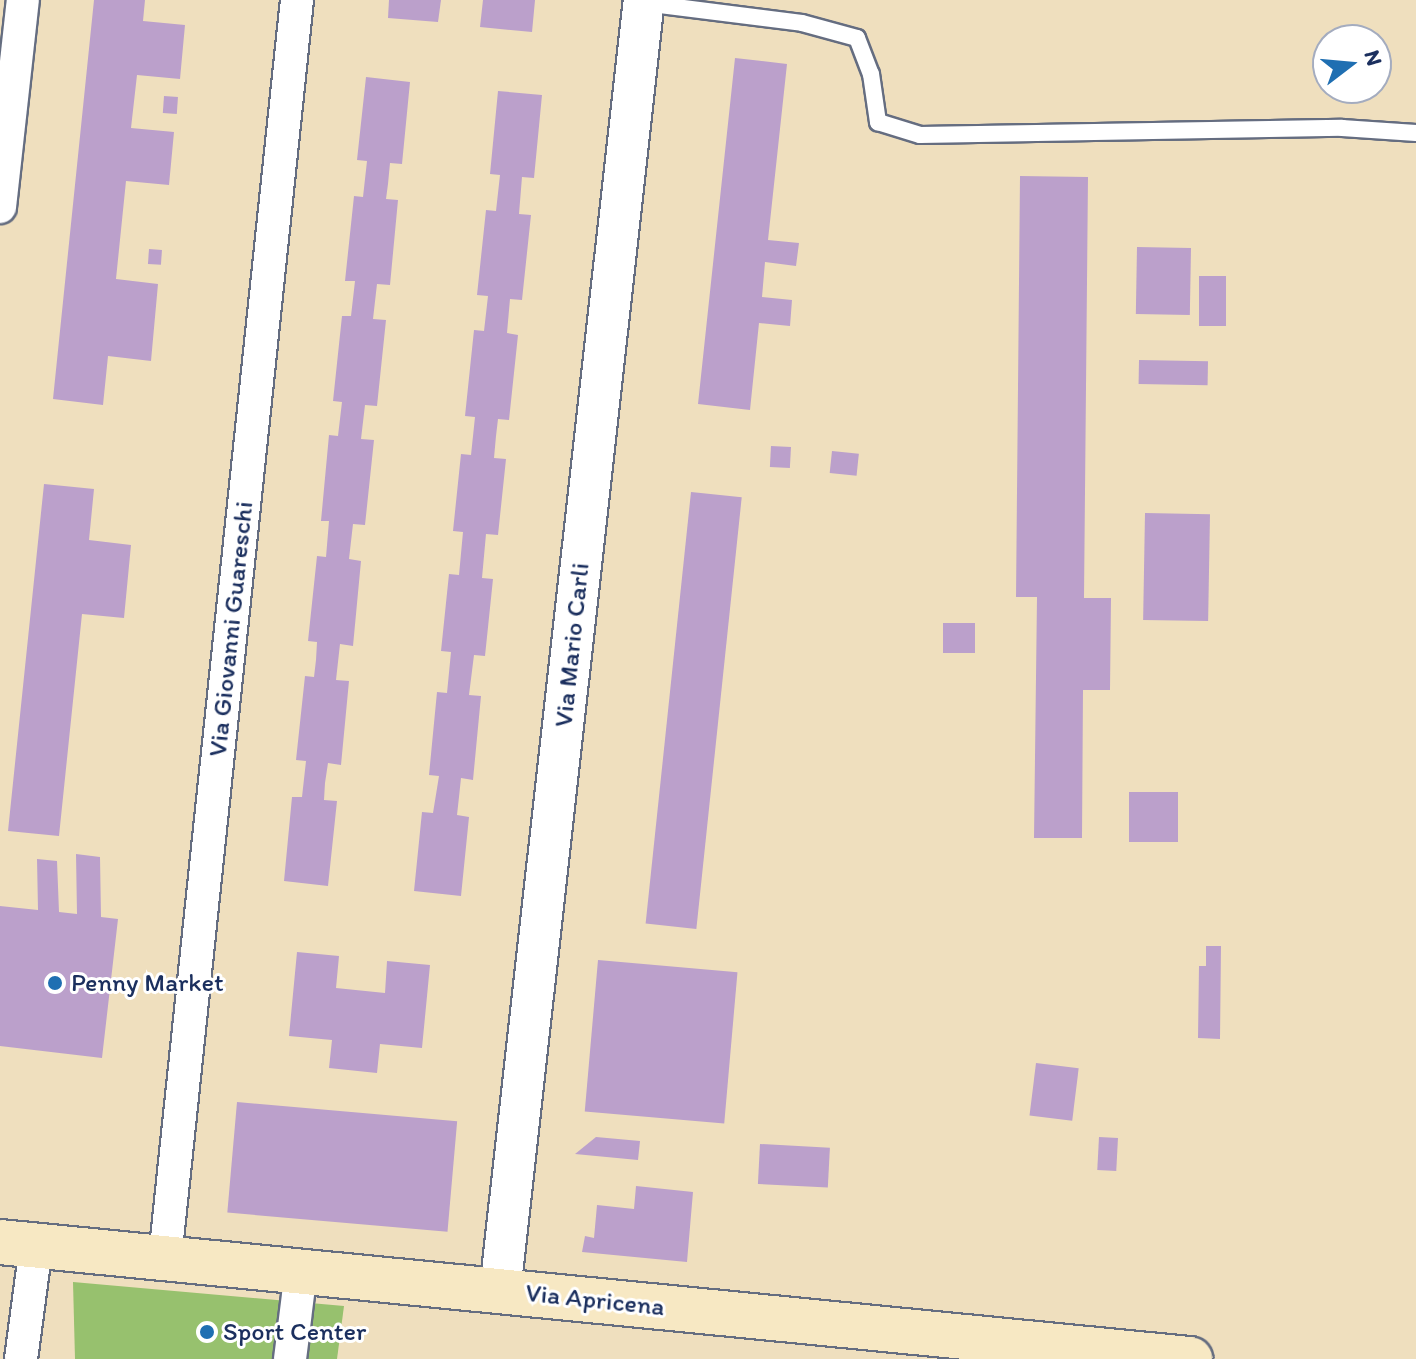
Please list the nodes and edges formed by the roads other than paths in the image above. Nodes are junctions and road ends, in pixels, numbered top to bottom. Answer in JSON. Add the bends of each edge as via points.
{"nodes":[{"id":1,"x":23,"y":0,"type":"edge"},
{"id":2,"x":297,"y":0,"type":"edge"},
{"id":3,"x":644,"y":2,"type":"edge"},
{"id":4,"x":1416,"y":133,"type":"edge"},
{"id":5,"x":0,"y":207,"type":"edge"},
{"id":6,"x":18,"y":1244,"type":"edge"},
{"id":7,"x":165,"y":1258,"type":"junction"},
{"id":8,"x":301,"y":1271,"type":"junction"},
{"id":9,"x":500,"y":1291,"type":"junction"},
{"id":10,"x":21,"y":1359,"type":"edge"},
{"id":11,"x":290,"y":1359,"type":"edge"},
{"id":12,"x":1190,"y":1359,"type":"edge"}],
"edges":[{"from":1,"to":5,"type":"street"},
{"from":2,"to":7,"type":"street","name":"Via Giovanni Guareschi"},
{"from":3,"to":4,"type":"lane","via":[[802,23],[857,38],[871,74],[878,122],[920,135],[1342,128]]},
{"from":3,"to":9,"type":"street","name":"Via Mario Carli"},
{"from":6,"to":7,"type":"main road","name":"Via Apricena"},
{"from":6,"to":10,"type":"street"},
{"from":7,"to":8,"type":"main road","name":"Via Apricena"},
{"from":8,"to":9,"type":"main road","name":"Via Apricena"},
{"from":8,"to":11,"type":"street"},
{"from":9,"to":12,"type":"main road","name":"Via Apricena"}]}
